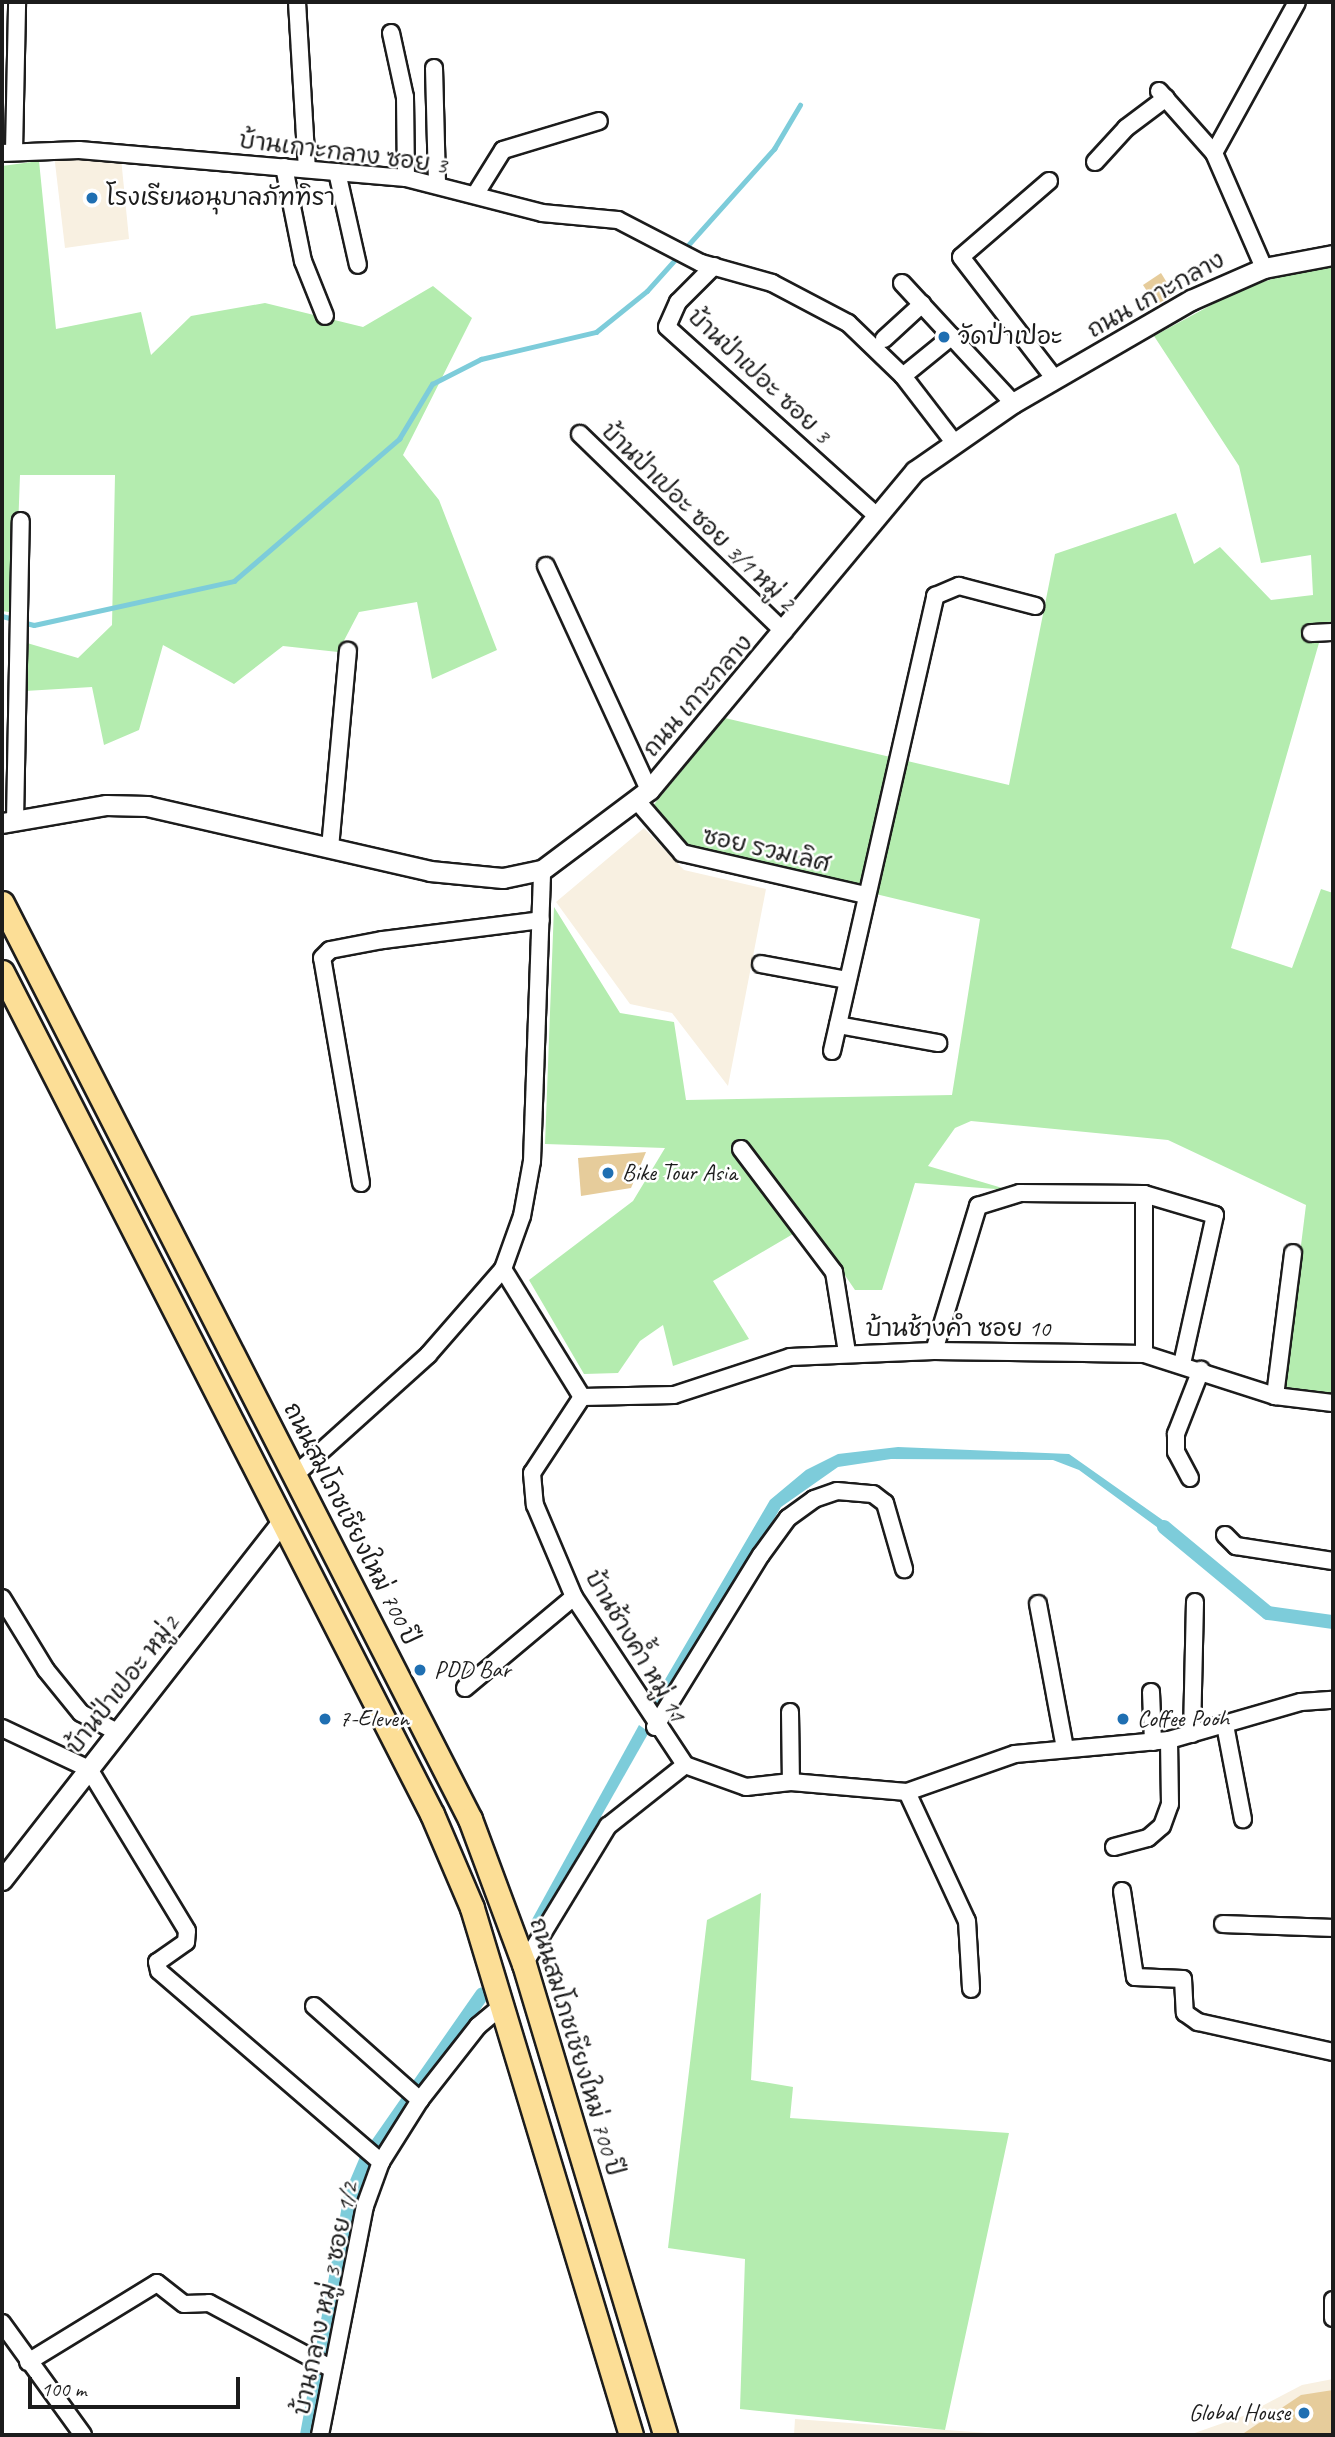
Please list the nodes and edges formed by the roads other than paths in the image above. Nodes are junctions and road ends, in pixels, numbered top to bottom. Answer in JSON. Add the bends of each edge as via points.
{"nodes":[{"id":1,"x":17,"y":2,"type":"edge"},
{"id":2,"x":297,"y":2,"type":"edge"},
{"id":3,"x":1297,"y":2,"type":"edge"},
{"id":4,"x":391,"y":33,"type":"dead end"},
{"id":5,"x":434,"y":68,"type":"dead end"},
{"id":6,"x":599,"y":121,"type":"dead end"},
{"id":7,"x":8,"y":152,"type":"edge"},
{"id":8,"x":1214,"y":153,"type":"junction"},
{"id":9,"x":1095,"y":162,"type":"dead end"},
{"id":10,"x":284,"y":167,"type":"junction"},
{"id":11,"x":307,"y":169,"type":"junction"},
{"id":12,"x":337,"y":173,"type":"junction"},
{"id":13,"x":406,"y":178,"type":"junction"},
{"id":14,"x":1049,"y":181,"type":"dead end"},
{"id":15,"x":437,"y":183,"type":"junction"},
{"id":16,"x":475,"y":195,"type":"junction"},
{"id":17,"x":1333,"y":255,"type":"edge"},
{"id":18,"x":358,"y":265,"type":"dead end"},
{"id":19,"x":714,"y":267,"type":"junction"},
{"id":20,"x":1264,"y":268,"type":"junction"},
{"id":21,"x":902,"y":283,"type":"dead end"},
{"id":22,"x":922,"y":304,"type":"junction"},
{"id":23,"x":325,"y":316,"type":"dead end"},
{"id":24,"x":952,"y":336,"type":"junction"},
{"id":25,"x":884,"y":339,"type":"dead end"},
{"id":26,"x":903,"y":376,"type":"junction"},
{"id":27,"x":1055,"y":379,"type":"junction"},
{"id":28,"x":1013,"y":403,"type":"junction"},
{"id":29,"x":580,"y":434,"type":"dead end"},
{"id":30,"x":953,"y":441,"type":"junction"},
{"id":31,"x":875,"y":514,"type":"junction"},
{"id":32,"x":21,"y":521,"type":"dead end"},
{"id":33,"x":546,"y":566,"type":"dead end"},
{"id":34,"x":1035,"y":606,"type":"dead end"},
{"id":35,"x":784,"y":632,"type":"junction"},
{"id":36,"x":1333,"y":632,"type":"edge"},
{"id":37,"x":1311,"y":633,"type":"dead end"},
{"id":38,"x":348,"y":651,"type":"dead end"},
{"id":39,"x":643,"y":796,"type":"junction"},
{"id":40,"x":8,"y":822,"type":"edge"},
{"id":41,"x":330,"y":848,"type":"junction"},
{"id":42,"x":542,"y":870,"type":"junction"},
{"id":43,"x":864,"y":895,"type":"junction"},
{"id":44,"x":2,"y":903,"type":"edge"},
{"id":45,"x":541,"y":920,"type":"junction"},
{"id":46,"x":761,"y":964,"type":"dead end"},
{"id":47,"x":2,"y":972,"type":"edge"},
{"id":48,"x":847,"y":980,"type":"junction"},
{"id":49,"x":838,"y":1025,"type":"junction"},
{"id":50,"x":938,"y":1043,"type":"dead end"},
{"id":51,"x":832,"y":1051,"type":"dead end"},
{"id":52,"x":741,"y":1149,"type":"dead end"},
{"id":53,"x":361,"y":1183,"type":"dead end"},
{"id":54,"x":1144,"y":1194,"type":"junction"},
{"id":55,"x":1293,"y":1253,"type":"dead end"},
{"id":56,"x":503,"y":1269,"type":"junction"},
{"id":57,"x":934,"y":1351,"type":"junction"},
{"id":58,"x":848,"y":1352,"type":"junction"},
{"id":59,"x":1144,"y":1354,"type":"junction"},
{"id":60,"x":1182,"y":1364,"type":"junction"},
{"id":61,"x":1201,"y":1370,"type":"junction"},
{"id":62,"x":1275,"y":1396,"type":"junction"},
{"id":63,"x":582,"y":1397,"type":"junction"},
{"id":64,"x":1333,"y":1403,"type":"edge"},
{"id":65,"x":296,"y":1474,"type":"junction"},
{"id":66,"x":1190,"y":1478,"type":"dead end"},
{"id":67,"x":283,"y":1520,"type":"junction"},
{"id":68,"x":1225,"y":1535,"type":"dead end"},
{"id":69,"x":1333,"y":1560,"type":"edge"},
{"id":70,"x":904,"y":1569,"type":"dead end"},
{"id":71,"x":574,"y":1597,"type":"junction"},
{"id":72,"x":2,"y":1598,"type":"edge"},
{"id":73,"x":1195,"y":1602,"type":"dead end"},
{"id":74,"x":1038,"y":1604,"type":"dead end"},
{"id":75,"x":466,"y":1688,"type":"dead end"},
{"id":76,"x":1151,"y":1692,"type":"dead end"},
{"id":77,"x":1333,"y":1700,"type":"edge"},
{"id":78,"x":790,"y":1712,"type":"dead end"},
{"id":79,"x":1225,"y":1724,"type":"junction"},
{"id":80,"x":655,"y":1727,"type":"junction"},
{"id":81,"x":2,"y":1728,"type":"edge"},
{"id":82,"x":117,"y":1732,"type":"junction"},
{"id":83,"x":1192,"y":1734,"type":"junction"},
{"id":84,"x":1161,"y":1741,"type":"junction"},
{"id":85,"x":1065,"y":1748,"type":"junction"},
{"id":86,"x":685,"y":1765,"type":"junction"},
{"id":87,"x":89,"y":1769,"type":"junction"},
{"id":88,"x":791,"y":1782,"type":"junction"},
{"id":89,"x":907,"y":1792,"type":"junction"},
{"id":90,"x":1243,"y":1819,"type":"dead end"},
{"id":91,"x":1114,"y":1847,"type":"dead end"},
{"id":92,"x":2,"y":1880,"type":"edge"},
{"id":93,"x":1122,"y":1891,"type":"dead end"},
{"id":94,"x":1223,"y":1924,"type":"dead end"},
{"id":95,"x":1333,"y":1928,"type":"edge"},
{"id":96,"x":524,"y":1964,"type":"junction"},
{"id":97,"x":971,"y":1989,"type":"dead end"},
{"id":98,"x":314,"y":2006,"type":"dead end"},
{"id":99,"x":502,"y":2006,"type":"junction"},
{"id":100,"x":1333,"y":2052,"type":"edge"},
{"id":101,"x":420,"y":2100,"type":"junction"},
{"id":102,"x":382,"y":2162,"type":"junction"},
{"id":103,"x":1333,"y":2300,"type":"edge"},
{"id":104,"x":1333,"y":2318,"type":"edge"},
{"id":105,"x":2,"y":2323,"type":"edge"},
{"id":106,"x":28,"y":2362,"type":"junction"},
{"id":107,"x":332,"y":2369,"type":"junction"},
{"id":108,"x":83,"y":2435,"type":"edge"},
{"id":109,"x":320,"y":2435,"type":"edge"},
{"id":110,"x":631,"y":2435,"type":"edge"},
{"id":111,"x":665,"y":2435,"type":"edge"}],
"edges":[{"from":1,"to":7,"type":"street"},
{"from":2,"to":11,"type":"street"},
{"from":3,"to":8,"type":"street"},
{"from":4,"to":13,"type":"street","via":[[405,97]]},
{"from":5,"to":15,"type":"street"},
{"from":6,"to":16,"type":"street","via":[[503,150]]},
{"from":7,"to":10,"type":"street","name":"บ้านเกาะกลาง ซอย 3","via":[[79,150]]},
{"from":8,"to":9,"type":"street","via":[[1163,95]]},
{"from":8,"to":20,"type":"street"},
{"from":10,"to":11,"type":"street","name":"บ้านเกาะกลาง ซอย 3"},
{"from":10,"to":23,"type":"street","via":[[303,261]]},
{"from":11,"to":12,"type":"street","name":"บ้านเกาะกลาง ซอย 3"},
{"from":12,"to":13,"type":"street","name":"บ้านเกาะกลาง ซอย 3"},
{"from":12,"to":18,"type":"street"},
{"from":13,"to":15,"type":"street","name":"บ้านเกาะกลาง ซอย 3"},
{"from":14,"to":27,"type":"street","via":[[961,257]]},
{"from":15,"to":16,"type":"street","name":"บ้านเกาะกลาง ซอย 3"},
{"from":16,"to":19,"type":"street","name":"บ้านเกาะกลาง ซอย 3","via":[[542,213],[618,220]]},
{"from":17,"to":20,"type":"street","name":"ถนน เกาะกลาง"},
{"from":19,"to":26,"type":"street","name":"บ้านเกาะกลาง ซอย 3","via":[[817,304],[848,323]]},
{"from":19,"to":31,"type":"street","name":"บ้านป่าเปอะ ซอย 3","via":[[678,302],[667,327]]},
{"from":20,"to":27,"type":"street","name":"ถนน เกาะกลาง","via":[[1191,300]]},
{"from":21,"to":22,"type":"street"},
{"from":22,"to":24,"type":"street"},
{"from":22,"to":25,"type":"street"},
{"from":24,"to":26,"type":"street"},
{"from":24,"to":28,"type":"street"},
{"from":26,"to":30,"type":"street","name":"บ้านเกาะกลาง ซอย 3"},
{"from":27,"to":28,"type":"street","name":"ถนน เกาะกลาง"},
{"from":28,"to":30,"type":"street","name":"ถนน เกาะกลาง"},
{"from":29,"to":35,"type":"street","name":"บ้านป่าเปอะ ซอย 3/1 หมู่ 2"},
{"from":30,"to":31,"type":"street","name":"ถนน เกาะกลาง"},
{"from":31,"to":35,"type":"street","name":"ถนน เกาะกลาง"},
{"from":32,"to":40,"type":"street"},
{"from":33,"to":39,"type":"street","name":"ซอย รวมเลิศ"},
{"from":34,"to":43,"type":"street","via":[[959,586],[934,596]]},
{"from":35,"to":39,"type":"street","name":"ถนน เกาะกลาง"},
{"from":36,"to":37,"type":"street"},
{"from":38,"to":41,"type":"street"},
{"from":39,"to":42,"type":"street","name":"ถนน เกาะกลาง"},
{"from":39,"to":43,"type":"street","name":"ซอย รวมเลิศ","via":[[682,853]]},
{"from":40,"to":41,"type":"street","name":"ถนน เกาะกลาง","via":[[106,806],[147,806]]},
{"from":41,"to":42,"type":"street","name":"ถนน เกาะกลาง","via":[[469,876],[503,878]]},
{"from":42,"to":45,"type":"street"},
{"from":43,"to":48,"type":"street"},
{"from":44,"to":65,"type":"main road","name":"ถนนสมโภชเชียงใหม่ 700 ปี"},
{"from":45,"to":53,"type":"street","via":[[431,932],[331,950],[322,958]]},
{"from":45,"to":56,"type":"street","via":[[530,1182]]},
{"from":46,"to":48,"type":"street"},
{"from":47,"to":67,"type":"main road"},
{"from":48,"to":49,"type":"street"},
{"from":49,"to":50,"type":"street"},
{"from":49,"to":51,"type":"street"},
{"from":52,"to":58,"type":"street","via":[[834,1272]]},
{"from":54,"to":57,"type":"street","via":[[1020,1193],[978,1206]]},
{"from":54,"to":59,"type":"street"},
{"from":54,"to":60,"type":"street","via":[[1215,1215]]},
{"from":55,"to":62,"type":"street"},
{"from":56,"to":63,"type":"street"},
{"from":56,"to":65,"type":"street","via":[[438,1346]]},
{"from":57,"to":58,"type":"street","name":"บ้านช้างคำ ซอย 10"},
{"from":57,"to":59,"type":"street","name":"บ้านช้างคำ ซอย 10"},
{"from":58,"to":63,"type":"street","name":"บ้านช้างคำ ซอย 10","via":[[790,1357],[674,1395]]},
{"from":59,"to":60,"type":"street","name":"บ้านช้างคำ ซอย 10"},
{"from":60,"to":61,"type":"street","name":"บ้านช้างคำ ซอย 10"},
{"from":61,"to":62,"type":"street","name":"บ้านช้างคำ ซอย 10"},
{"from":61,"to":66,"type":"street","via":[[1176,1434],[1176,1452]]},
{"from":62,"to":64,"type":"street","name":"บ้านช้างคำ ซอย 10"},
{"from":63,"to":71,"type":"street","name":"บ้านช้างค้ำ หมู่ 11","via":[[532,1473],[535,1505]]},
{"from":65,"to":96,"type":"main road","name":"ถนนสมโภชเชียงใหม่ 700 ปี","via":[[470,1819]]},
{"from":67,"to":82,"type":"street","name":"บ้านป่าเปอะ หมู่2"},
{"from":67,"to":99,"type":"main road","via":[[432,1814],[472,1908]]},
{"from":68,"to":69,"type":"street","via":[[1237,1546]]},
{"from":70,"to":80,"type":"street","via":[[885,1503],[873,1494],[837,1491],[814,1499],[788,1518],[761,1555]]},
{"from":71,"to":75,"type":"street"},
{"from":71,"to":80,"type":"street","name":"บ้านช้างค้ำ หมู่ 11"},
{"from":72,"to":82,"type":"street","via":[[46,1670],[81,1713]]},
{"from":73,"to":83,"type":"street"},
{"from":74,"to":85,"type":"street"},
{"from":76,"to":84,"type":"street"},
{"from":77,"to":79,"type":"street","via":[[1301,1702]]},
{"from":78,"to":88,"type":"street"},
{"from":79,"to":83,"type":"street"},
{"from":79,"to":90,"type":"street"},
{"from":80,"to":86,"type":"street","name":"บ้านช้างค้ำ หมู่ 11"},
{"from":81,"to":87,"type":"street"},
{"from":82,"to":87,"type":"street","name":"บ้านป่าเปอะ หมู่2"},
{"from":83,"to":84,"type":"street"},
{"from":84,"to":85,"type":"street"},
{"from":84,"to":91,"type":"street","via":[[1170,1804],[1162,1826],[1148,1838]]},
{"from":85,"to":89,"type":"street","via":[[1015,1754]]},
{"from":86,"to":88,"type":"street","via":[[746,1787]]},
{"from":86,"to":96,"type":"street","via":[[608,1826]]},
{"from":87,"to":92,"type":"street","name":"บ้านป่าเปอะ หมู่2"},
{"from":87,"to":102,"type":"street","via":[[187,1931],[186,1942],[157,1962],[159,1972]]},
{"from":88,"to":89,"type":"street"},
{"from":89,"to":97,"type":"street","via":[[967,1920]]},
{"from":93,"to":100,"type":"street","via":[[1135,1977],[1183,1979],[1185,2012],[1198,2021]]},
{"from":94,"to":95,"type":"street"},
{"from":96,"to":111,"type":"main road","name":"ถนนสมโภชเชียงใหม่ 700 ปี"},
{"from":98,"to":101,"type":"street"},
{"from":99,"to":101,"type":"street","name":"บ้านกลาง หมู่ 3 ซอย 1/2","via":[[478,2026]]},
{"from":99,"to":110,"type":"main road"},
{"from":101,"to":102,"type":"street","name":"บ้านกลาง หมู่ 3 ซอย 1/2"},
{"from":102,"to":107,"type":"street","name":"บ้านกลาง หมู่ 3 ซอย 1/2","via":[[365,2206]]},
{"from":103,"to":104,"type":"street"},
{"from":105,"to":106,"type":"street"},
{"from":106,"to":107,"type":"street","via":[[158,2283],[184,2304],[209,2303]]},
{"from":106,"to":108,"type":"street"},
{"from":107,"to":109,"type":"street","name":"บ้านกลาง หมู่ 3 ซอย 1/2"}]}
